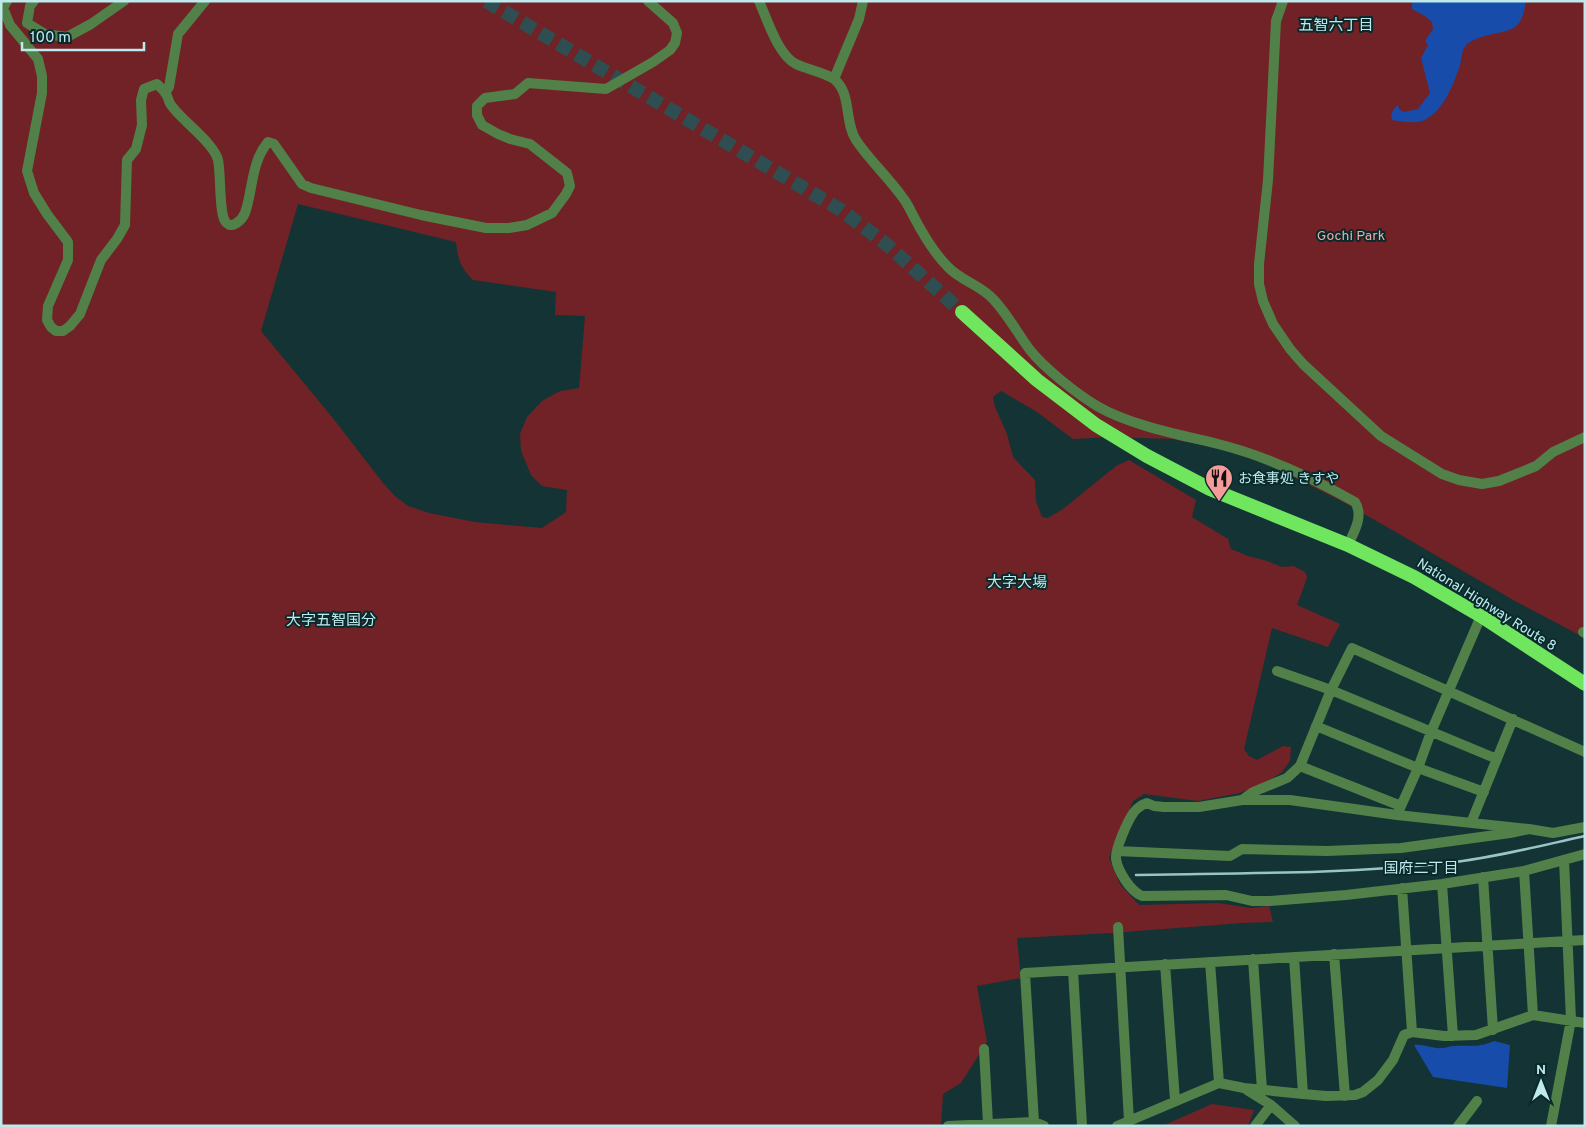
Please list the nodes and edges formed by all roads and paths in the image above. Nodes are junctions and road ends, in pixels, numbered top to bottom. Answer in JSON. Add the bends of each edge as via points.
{"nodes":[{"id":1,"x":7,"y":1,"type":"edge"},
{"id":2,"x":34,"y":1,"type":"edge"},
{"id":3,"x":124,"y":1,"type":"edge"},
{"id":4,"x":205,"y":1,"type":"edge"},
{"id":5,"x":648,"y":1,"type":"edge"},
{"id":6,"x":758,"y":1,"type":"edge"},
{"id":7,"x":863,"y":1,"type":"edge"},
{"id":8,"x":1283,"y":1,"type":"edge"},
{"id":9,"x":834,"y":79,"type":"junction"},
{"id":10,"x":165,"y":93,"type":"junction"},
{"id":11,"x":962,"y":312,"type":"tunnel mouth"},
{"id":12,"x":1585,"y":437,"type":"edge"},
{"id":13,"x":1348,"y":545,"type":"junction"},
{"id":14,"x":1481,"y":616,"type":"junction"},
{"id":15,"x":1277,"y":671,"type":"dead end"},
{"id":16,"x":1585,"y":684,"type":"edge"},
{"id":17,"x":1331,"y":690,"type":"junction"},
{"id":18,"x":1448,"y":692,"type":"junction"},
{"id":19,"x":1513,"y":719,"type":"junction"},
{"id":20,"x":1316,"y":726,"type":"junction"},
{"id":21,"x":1431,"y":732,"type":"junction"},
{"id":22,"x":1585,"y":752,"type":"edge"},
{"id":23,"x":1497,"y":759,"type":"junction"},
{"id":24,"x":1300,"y":766,"type":"junction"},
{"id":25,"x":1418,"y":768,"type":"junction"},
{"id":26,"x":1484,"y":792,"type":"junction"},
{"id":27,"x":1242,"y":800,"type":"junction"},
{"id":28,"x":1399,"y":810,"type":"junction"},
{"id":29,"x":1474,"y":818,"type":"dead end"},
{"id":30,"x":1585,"y":827,"type":"edge"},
{"id":31,"x":1529,"y":829,"type":"junction"},
{"id":32,"x":1117,"y":851,"type":"junction"},
{"id":33,"x":1585,"y":854,"type":"edge"},
{"id":34,"x":1564,"y":860,"type":"junction"},
{"id":35,"x":1524,"y":871,"type":"junction"},
{"id":36,"x":1483,"y":877,"type":"junction"},
{"id":37,"x":1442,"y":884,"type":"junction"},
{"id":38,"x":1402,"y":888,"type":"junction"},
{"id":39,"x":1118,"y":927,"type":"dead end"},
{"id":40,"x":1585,"y":940,"type":"edge"},
{"id":41,"x":1568,"y":941,"type":"junction"},
{"id":42,"x":1528,"y":943,"type":"junction"},
{"id":43,"x":1487,"y":945,"type":"junction"},
{"id":44,"x":1446,"y":948,"type":"junction"},
{"id":45,"x":1405,"y":950,"type":"junction"},
{"id":46,"x":1334,"y":954,"type":"junction"},
{"id":47,"x":1294,"y":956,"type":"junction"},
{"id":48,"x":1253,"y":959,"type":"junction"},
{"id":49,"x":1210,"y":962,"type":"junction"},
{"id":50,"x":1165,"y":964,"type":"junction"},
{"id":51,"x":1120,"y":967,"type":"junction"},
{"id":52,"x":1073,"y":970,"type":"junction"},
{"id":53,"x":1532,"y":1015,"type":"junction"},
{"id":54,"x":1572,"y":1020,"type":"junction"},
{"id":55,"x":1585,"y":1023,"type":"edge"},
{"id":56,"x":1493,"y":1030,"type":"junction"},
{"id":57,"x":1412,"y":1032,"type":"junction"},
{"id":58,"x":1453,"y":1036,"type":"junction"},
{"id":59,"x":984,"y":1049,"type":"dead end"},
{"id":60,"x":1219,"y":1083,"type":"junction"},
{"id":61,"x":1244,"y":1088,"type":"junction"},
{"id":62,"x":1262,"y":1090,"type":"junction"},
{"id":63,"x":1303,"y":1094,"type":"junction"},
{"id":64,"x":1345,"y":1096,"type":"junction"},
{"id":65,"x":1175,"y":1100,"type":"junction"},
{"id":66,"x":1477,"y":1101,"type":"dead end"},
{"id":67,"x":1271,"y":1105,"type":"junction"},
{"id":68,"x":1129,"y":1121,"type":"junction"},
{"id":69,"x":988,"y":1124,"type":"junction"},
{"id":70,"x":1039,"y":1124,"type":"edge"},
{"id":71,"x":948,"y":1126,"type":"edge"},
{"id":72,"x":1082,"y":1126,"type":"edge"},
{"id":73,"x":1117,"y":1126,"type":"edge"},
{"id":74,"x":1255,"y":1126,"type":"edge"},
{"id":75,"x":1295,"y":1126,"type":"edge"},
{"id":76,"x":1458,"y":1126,"type":"edge"},
{"id":77,"x":1551,"y":1126,"type":"edge"}],
"edges":[{"from":1,"to":10,"type":"street","via":[[3,8],[10,25],[38,59],[42,76],[42,93],[27,171],[29,182],[68,242],[68,260],[48,306],[47,320],[56,330],[63,331],[80,314],[101,260],[125,224],[127,160],[136,149],[142,125],[144,89],[157,84]]},
{"from":2,"to":3,"type":"street","via":[[27,23],[46,34],[67,37]]},
{"from":4,"to":10,"type":"street","via":[[178,34],[169,87]]},
{"from":5,"to":10,"type":"street","via":[[673,23],[677,34],[670,50],[647,66],[606,89],[528,83],[515,94],[485,98],[477,106],[477,116],[482,125],[510,139],[530,144],[567,174],[570,186],[552,213],[527,225],[486,228],[311,188],[302,184],[274,144],[268,142],[261,149],[254,170],[243,218],[239,223],[227,223],[222,211],[217,158],[171,105]]},
{"from":6,"to":9,"type":"street","via":[[785,55],[795,63]]},
{"from":7,"to":9,"type":"street","via":[[859,19]]},
{"from":8,"to":12,"type":"street","via":[[1276,21],[1268,180],[1258,264],[1263,301],[1279,334],[1303,364],[1381,436],[1442,474],[1459,480],[1482,484],[1499,481],[1536,466],[1553,452]]},
{"from":9,"to":13,"type":"street","via":[[844,95],[849,123],[857,142],[905,199],[934,251],[961,278],[988,292],[1041,362],[1097,406],[1127,419],[1220,444],[1276,464],[1355,502],[1358,520]]},
{"from":11,"to":13,"type":"highway","name":"National Highway Route 8","via":[[1037,380],[1103,430],[1210,489]]},
{"from":13,"to":14,"type":"highway","name":"National Highway Route 8","via":[[1414,577]]},
{"from":14,"to":16,"type":"highway","name":"National Highway Route 8"},
{"from":14,"to":18,"type":"street"},
{"from":15,"to":17,"type":"street"},
{"from":17,"to":18,"type":"street","via":[[1352,648]]},
{"from":17,"to":20,"type":"street"},
{"from":17,"to":21,"type":"street"},
{"from":18,"to":19,"type":"street"},
{"from":18,"to":21,"type":"street"},
{"from":19,"to":22,"type":"street"},
{"from":19,"to":23,"type":"street"},
{"from":20,"to":24,"type":"street"},
{"from":20,"to":25,"type":"street"},
{"from":21,"to":23,"type":"street"},
{"from":21,"to":25,"type":"street"},
{"from":23,"to":26,"type":"street"},
{"from":24,"to":27,"type":"street","via":[[1287,778]]},
{"from":24,"to":28,"type":"street"},
{"from":25,"to":26,"type":"street"},
{"from":25,"to":28,"type":"street"},
{"from":26,"to":29,"type":"street"},
{"from":27,"to":28,"type":"street","via":[[1290,800]]},
{"from":27,"to":32,"type":"street","via":[[1199,806],[1141,805],[1130,819]]},
{"from":28,"to":31,"type":"street"},
{"from":30,"to":31,"type":"street","via":[[1554,833]]},
{"from":31,"to":32,"type":"street","via":[[1400,848],[1242,849],[1230,856]]},
{"from":32,"to":38,"type":"street","via":[[1116,858],[1124,877],[1135,893],[1142,896],[1226,895],[1270,901]]},
{"from":33,"to":34,"type":"street"},
{"from":34,"to":35,"type":"street"},
{"from":34,"to":41,"type":"street"},
{"from":35,"to":36,"type":"street"},
{"from":35,"to":42,"type":"street"},
{"from":36,"to":37,"type":"street"},
{"from":36,"to":43,"type":"street"},
{"from":37,"to":38,"type":"street"},
{"from":37,"to":44,"type":"street"},
{"from":38,"to":45,"type":"street"},
{"from":39,"to":51,"type":"street"},
{"from":40,"to":41,"type":"street"},
{"from":41,"to":42,"type":"street"},
{"from":41,"to":54,"type":"street"},
{"from":42,"to":43,"type":"street"},
{"from":42,"to":53,"type":"street"},
{"from":43,"to":44,"type":"street"},
{"from":43,"to":56,"type":"street"},
{"from":44,"to":45,"type":"street"},
{"from":44,"to":58,"type":"street"},
{"from":45,"to":46,"type":"street"},
{"from":45,"to":57,"type":"street"},
{"from":46,"to":47,"type":"street"},
{"from":46,"to":64,"type":"street"},
{"from":47,"to":48,"type":"street"},
{"from":47,"to":63,"type":"street"},
{"from":48,"to":49,"type":"street"},
{"from":48,"to":62,"type":"street"},
{"from":49,"to":50,"type":"street"},
{"from":49,"to":60,"type":"street"},
{"from":50,"to":51,"type":"street"},
{"from":50,"to":65,"type":"street"},
{"from":51,"to":52,"type":"street"},
{"from":51,"to":68,"type":"street"},
{"from":52,"to":70,"type":"street","via":[[1025,973]]},
{"from":52,"to":72,"type":"street"},
{"from":53,"to":54,"type":"street"},
{"from":53,"to":56,"type":"street"},
{"from":54,"to":55,"type":"street"},
{"from":54,"to":77,"type":"street"},
{"from":56,"to":58,"type":"street"},
{"from":57,"to":58,"type":"street"},
{"from":57,"to":64,"type":"street","via":[[1404,1035],[1393,1060],[1374,1084],[1354,1096]]},
{"from":59,"to":69,"type":"street"},
{"from":60,"to":61,"type":"street"},
{"from":60,"to":65,"type":"street"},
{"from":61,"to":62,"type":"street"},
{"from":61,"to":67,"type":"street"},
{"from":62,"to":63,"type":"street"},
{"from":63,"to":64,"type":"street"},
{"from":65,"to":68,"type":"street"},
{"from":66,"to":76,"type":"street"},
{"from":67,"to":74,"type":"street"},
{"from":67,"to":75,"type":"street"},
{"from":68,"to":73,"type":"street"},
{"from":69,"to":70,"type":"street"},
{"from":69,"to":71,"type":"street"}]}
